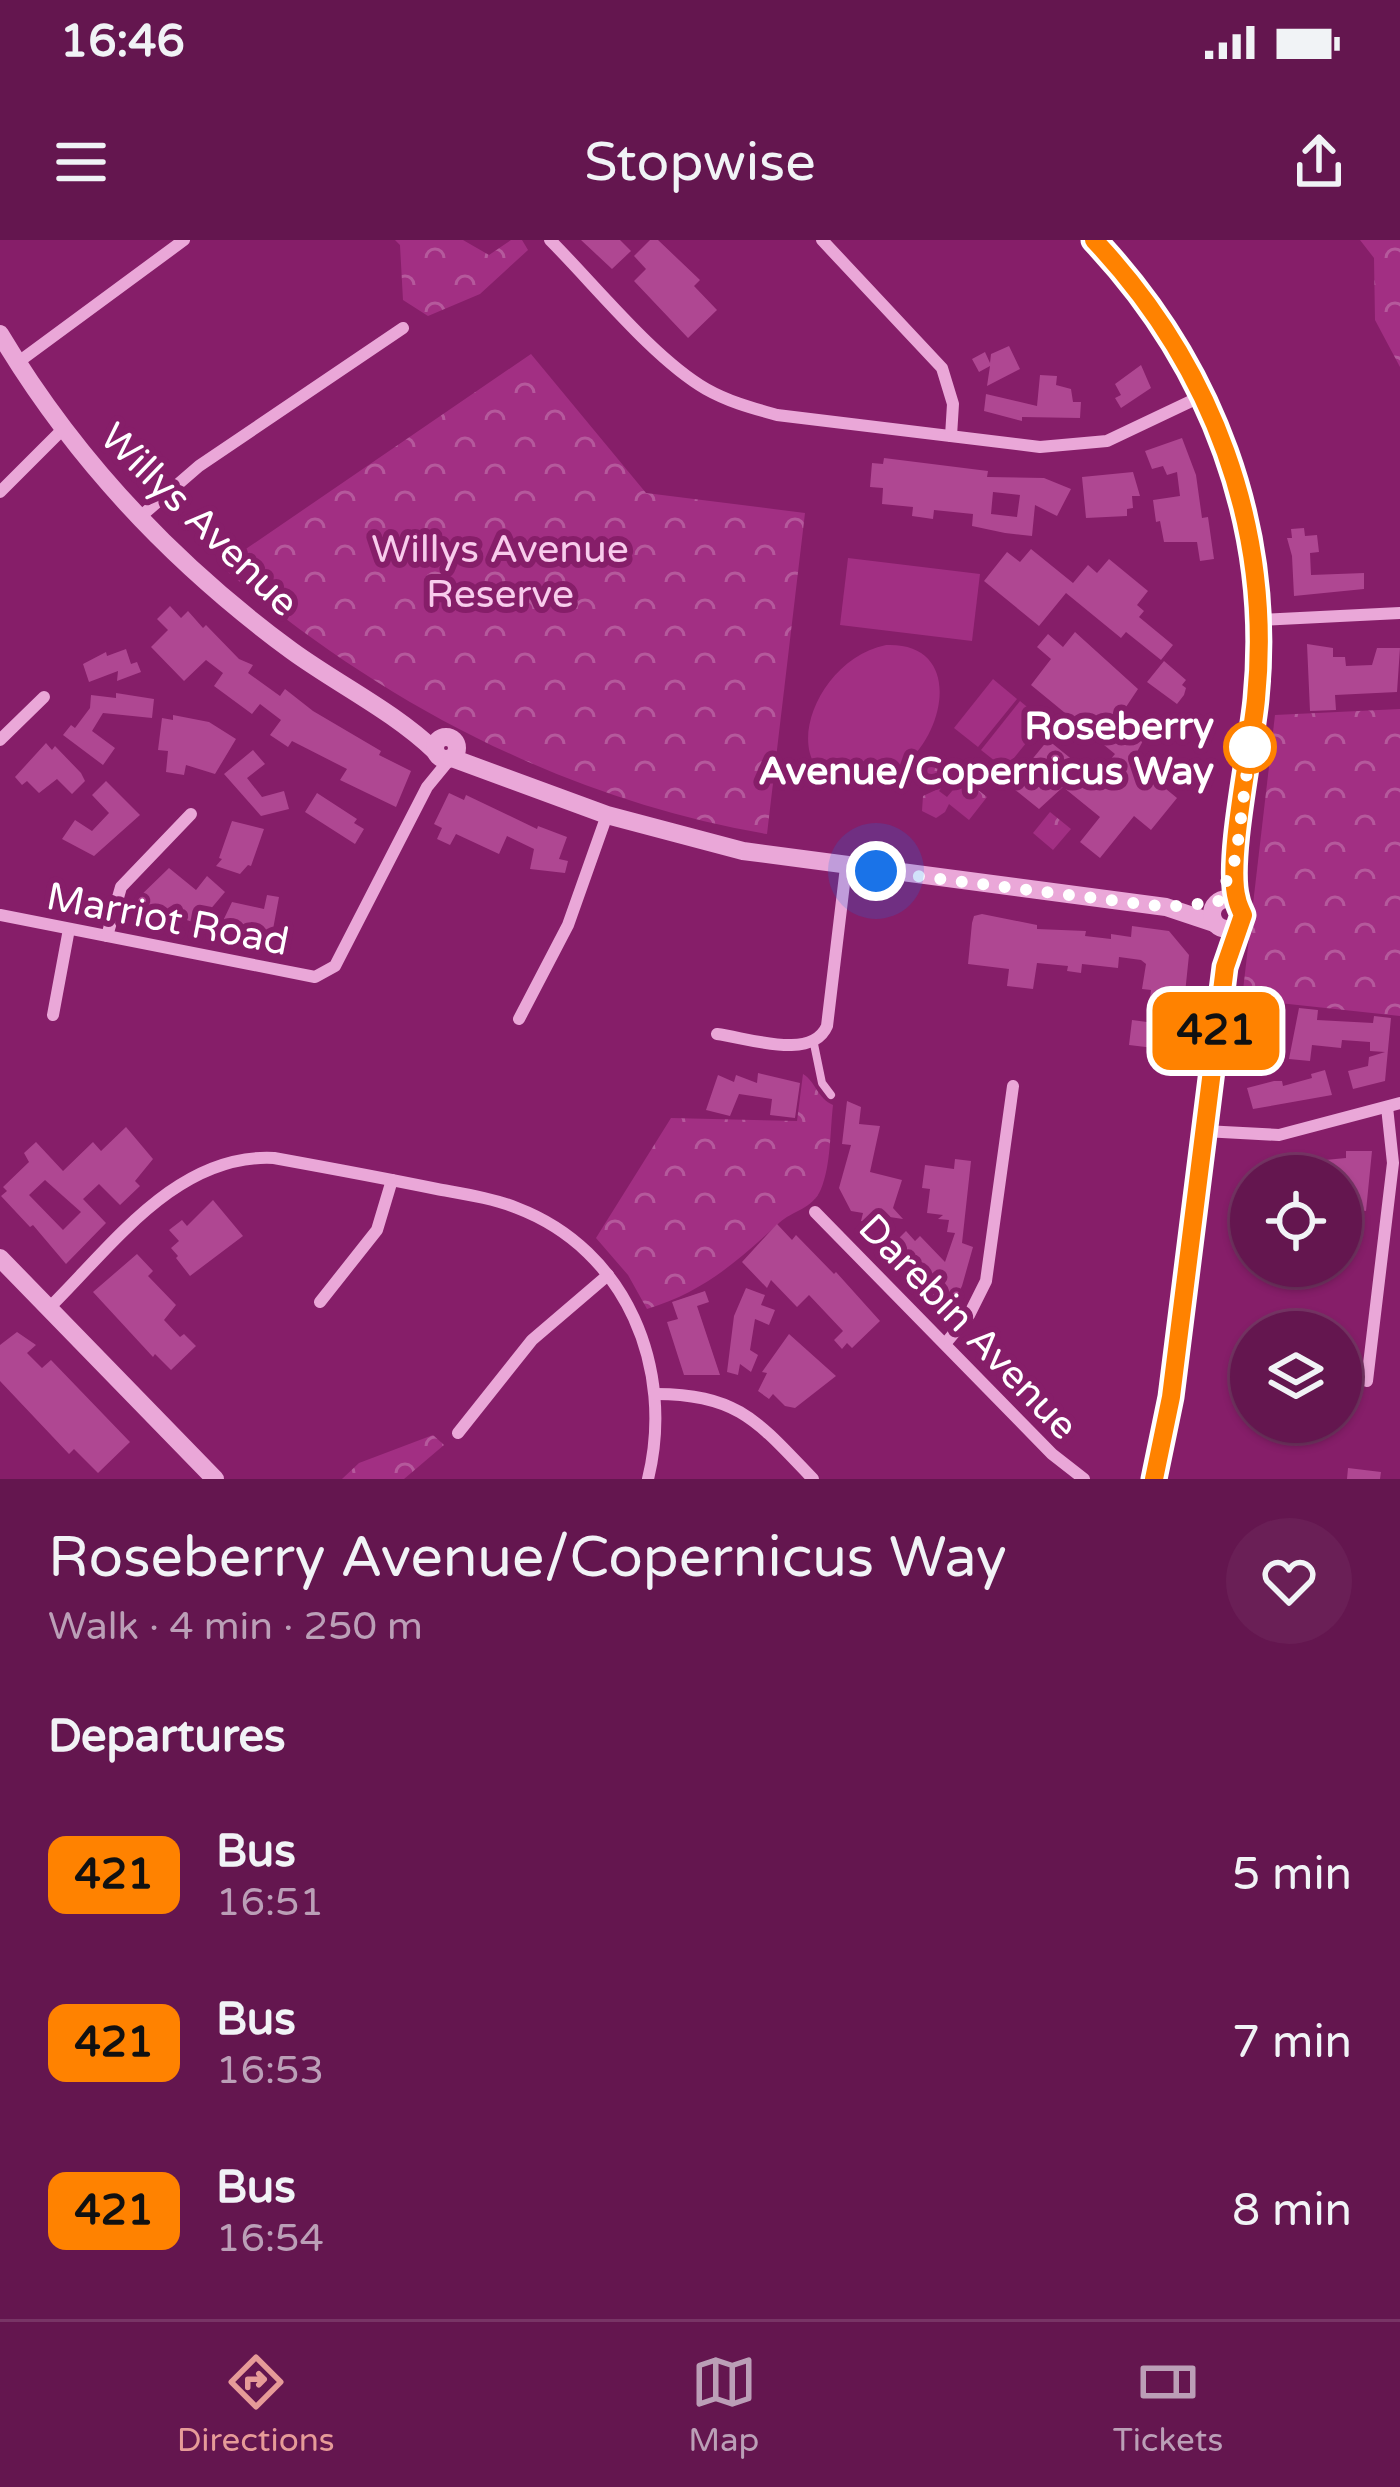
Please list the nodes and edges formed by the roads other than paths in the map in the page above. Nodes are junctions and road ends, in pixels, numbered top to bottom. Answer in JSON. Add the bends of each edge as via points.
{"nodes":[{"id":1,"x":184,"y":240,"type":"edge"},
{"id":2,"x":550,"y":240,"type":"edge"},
{"id":3,"x":822,"y":240,"type":"edge"},
{"id":4,"x":1094,"y":240,"type":"edge"},
{"id":5,"x":403,"y":328,"type":"dead end"},
{"id":6,"x":0,"y":334,"type":"edge"},
{"id":7,"x":17,"y":363,"type":"junction"},
{"id":8,"x":1204,"y":395,"type":"junction"},
{"id":9,"x":62,"y":430,"type":"junction"},
{"id":10,"x":952,"y":436,"type":"junction"},
{"id":11,"x":0,"y":492,"type":"edge"},
{"id":12,"x":140,"y":517,"type":"junction"},
{"id":13,"x":1400,"y":613,"type":"edge"},
{"id":14,"x":1259,"y":620,"type":"junction"},
{"id":15,"x":44,"y":697,"type":"dead end"},
{"id":16,"x":0,"y":740,"type":"edge"},
{"id":17,"x":445,"y":750,"type":"junction"},
{"id":18,"x":191,"y":814,"type":"dead end"},
{"id":19,"x":607,"y":815,"type":"junction"},
{"id":20,"x":846,"y":867,"type":"junction"},
{"id":21,"x":1225,"y":901,"type":"junction"},
{"id":22,"x":1166,"y":907,"type":"junction"},
{"id":23,"x":0,"y":915,"type":"edge"},
{"id":24,"x":1224,"y":925,"type":"junction"},
{"id":25,"x":70,"y":929,"type":"junction"},
{"id":26,"x":107,"y":936,"type":"junction"},
{"id":27,"x":53,"y":1015,"type":"dead end"},
{"id":28,"x":519,"y":1019,"type":"dead end"},
{"id":29,"x":718,"y":1034,"type":"dead end"},
{"id":30,"x":814,"y":1044,"type":"junction"},
{"id":31,"x":1012,"y":1084,"type":"dead end"},
{"id":32,"x":831,"y":1095,"type":"dead end"},
{"id":33,"x":1394,"y":1105,"type":"edge"},
{"id":34,"x":1204,"y":1131,"type":"junction"},
{"id":35,"x":392,"y":1180,"type":"junction"},
{"id":36,"x":815,"y":1211,"type":"dead end"},
{"id":37,"x":0,"y":1258,"type":"edge"},
{"id":38,"x":608,"y":1275,"type":"junction"},
{"id":39,"x":320,"y":1302,"type":"dead end"},
{"id":40,"x":49,"y":1308,"type":"junction"},
{"id":41,"x":944,"y":1344,"type":"junction"},
{"id":42,"x":1367,"y":1381,"type":"dead end"},
{"id":43,"x":656,"y":1394,"type":"junction"},
{"id":44,"x":458,"y":1433,"type":"dead end"},
{"id":45,"x":215,"y":1479,"type":"edge"},
{"id":46,"x":648,"y":1479,"type":"edge"},
{"id":47,"x":813,"y":1479,"type":"edge"},
{"id":48,"x":1084,"y":1479,"type":"edge"},
{"id":49,"x":1154,"y":1479,"type":"edge"}],
"edges":[{"from":1,"to":7,"type":"street"},
{"from":2,"to":10,"type":"street","via":[[670,362],[736,404]]},
{"from":3,"to":10,"type":"street","via":[[942,368]]},
{"from":4,"to":8,"type":"street","via":[[1137,287]]},
{"from":5,"to":12,"type":"street","via":[[199,466]]},
{"from":6,"to":7,"type":"street","name":"Willys Avenue"},
{"from":7,"to":9,"type":"street","name":"Willys Avenue"},
{"from":8,"to":10,"type":"street","via":[[1107,441],[1040,447]]},
{"from":8,"to":14,"type":"street","via":[[1247,521]]},
{"from":9,"to":11,"type":"street"},
{"from":9,"to":12,"type":"street","name":"Willys Avenue"},
{"from":12,"to":17,"type":"street","name":"Willys Avenue","via":[[256,624]]},
{"from":13,"to":14,"type":"street"},
{"from":14,"to":21,"type":"street","via":[[1257,689]]},
{"from":15,"to":16,"type":"street"},
{"from":17,"to":19,"type":"street","name":"Willys Avenue"},
{"from":17,"to":26,"type":"street","name":"Marriot Road","via":[[324,975]]},
{"from":18,"to":26,"type":"street","via":[[121,886]]},
{"from":19,"to":20,"type":"street","name":"Willys Avenue","via":[[743,851]]},
{"from":19,"to":28,"type":"street","via":[[568,925]]},
{"from":20,"to":22,"type":"street","name":"Willys Avenue"},
{"from":20,"to":30,"type":"street","via":[[827,1026]]},
{"from":21,"to":22,"type":"street","name":"Willys Avenue"},
{"from":21,"to":24,"type":"street","via":[[1212,909]]},
{"from":21,"to":24,"type":"street","via":[[1243,910]]},
{"from":22,"to":24,"type":"street","name":"Willys Avenue"},
{"from":23,"to":25,"type":"street","name":"Marriot Road"},
{"from":24,"to":34,"type":"street"},
{"from":25,"to":26,"type":"street","name":"Marriot Road"},
{"from":25,"to":27,"type":"street"},
{"from":29,"to":30,"type":"street"},
{"from":30,"to":32,"type":"lane"},
{"from":31,"to":41,"type":"street","via":[[986,1281]]},
{"from":33,"to":34,"type":"street","via":[[1279,1135]]},
{"from":33,"to":42,"type":"street"},
{"from":34,"to":49,"type":"street"},
{"from":35,"to":38,"type":"street","via":[[517,1208],[571,1238]]},
{"from":35,"to":39,"type":"street","via":[[377,1230]]},
{"from":35,"to":40,"type":"street","via":[[274,1159],[203,1170],[158,1200]]},
{"from":36,"to":41,"type":"street","name":"Darebin Avenue"},
{"from":37,"to":40,"type":"street"},
{"from":38,"to":43,"type":"street","via":[[636,1319]]},
{"from":38,"to":44,"type":"street","via":[[532,1340]]},
{"from":40,"to":45,"type":"street"},
{"from":41,"to":48,"type":"street","name":"Darebin Avenue"},
{"from":43,"to":46,"type":"street"},
{"from":43,"to":47,"type":"street","via":[[697,1394],[746,1414]]}]}
